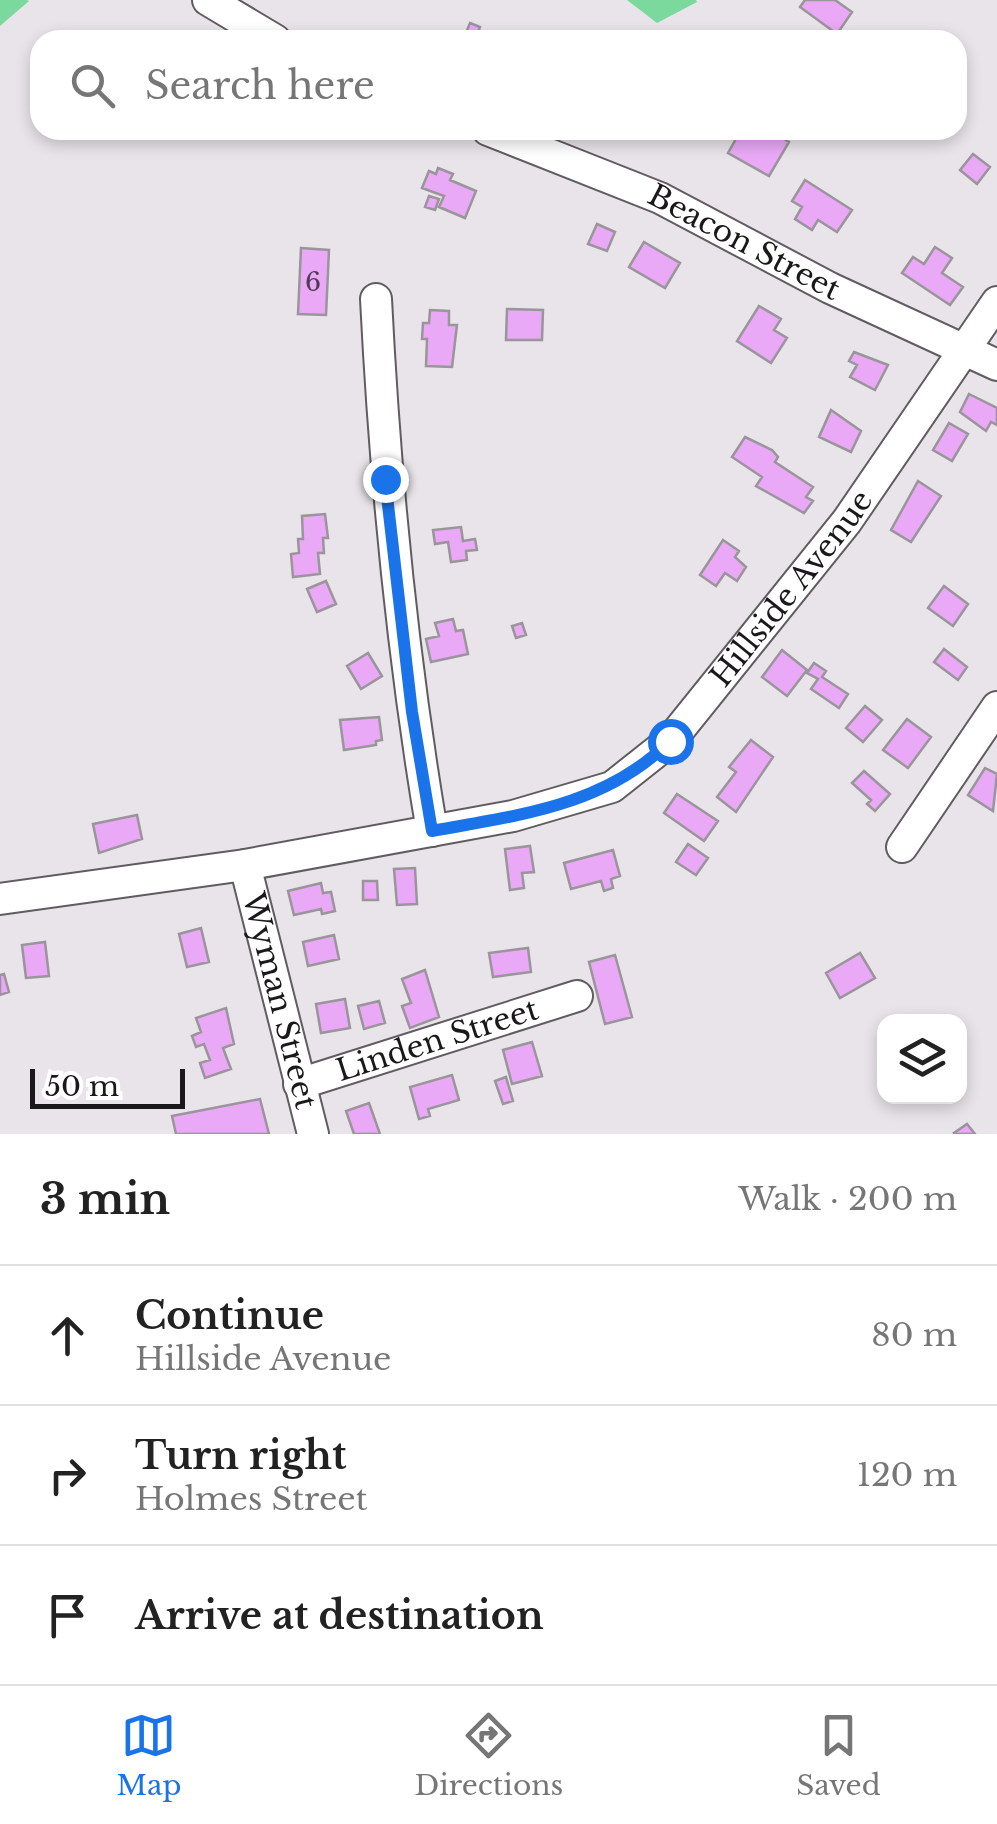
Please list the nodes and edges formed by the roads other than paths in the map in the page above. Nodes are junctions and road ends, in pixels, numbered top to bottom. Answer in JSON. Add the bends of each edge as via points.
{"nodes":[{"id":1,"x":208,"y":0,"type":"edge"},
{"id":2,"x":258,"y":30,"type":"edge"},
{"id":3,"x":513,"y":140,"type":"edge"},
{"id":4,"x":376,"y":299,"type":"dead end"},
{"id":5,"x":997,"y":302,"type":"edge"},
{"id":6,"x":962,"y":350,"type":"junction"},
{"id":7,"x":997,"y":365,"type":"edge"},
{"id":8,"x":997,"y":707,"type":"edge"},
{"id":9,"x":432,"y":831,"type":"junction"},
{"id":10,"x":902,"y":847,"type":"dead end"},
{"id":11,"x":246,"y":865,"type":"junction"},
{"id":12,"x":0,"y":900,"type":"edge"},
{"id":13,"x":577,"y":996,"type":"dead end"},
{"id":14,"x":300,"y":1084,"type":"junction"},
{"id":15,"x":313,"y":1134,"type":"edge"}],
"edges":[{"from":1,"to":2,"type":"street"},
{"from":3,"to":6,"type":"street","name":"Beacon Street","via":[[660,198]]},
{"from":4,"to":9,"type":"street","via":[[385,479]]},
{"from":5,"to":6,"type":"street","name":"Hillside Avenue"},
{"from":6,"to":7,"type":"street","name":"Beacon Street"},
{"from":6,"to":9,"type":"street","name":"Hillside Avenue","via":[[869,493],[652,758],[612,787],[572,802]]},
{"from":8,"to":10,"type":"street"},
{"from":9,"to":11,"type":"street","name":"Hillside Avenue"},
{"from":11,"to":12,"type":"street","name":"Hillside Avenue"},
{"from":11,"to":14,"type":"street","name":"Wyman Street"},
{"from":13,"to":14,"type":"street","name":"Linden Street"},
{"from":14,"to":15,"type":"street","name":"Wyman Street"}]}
